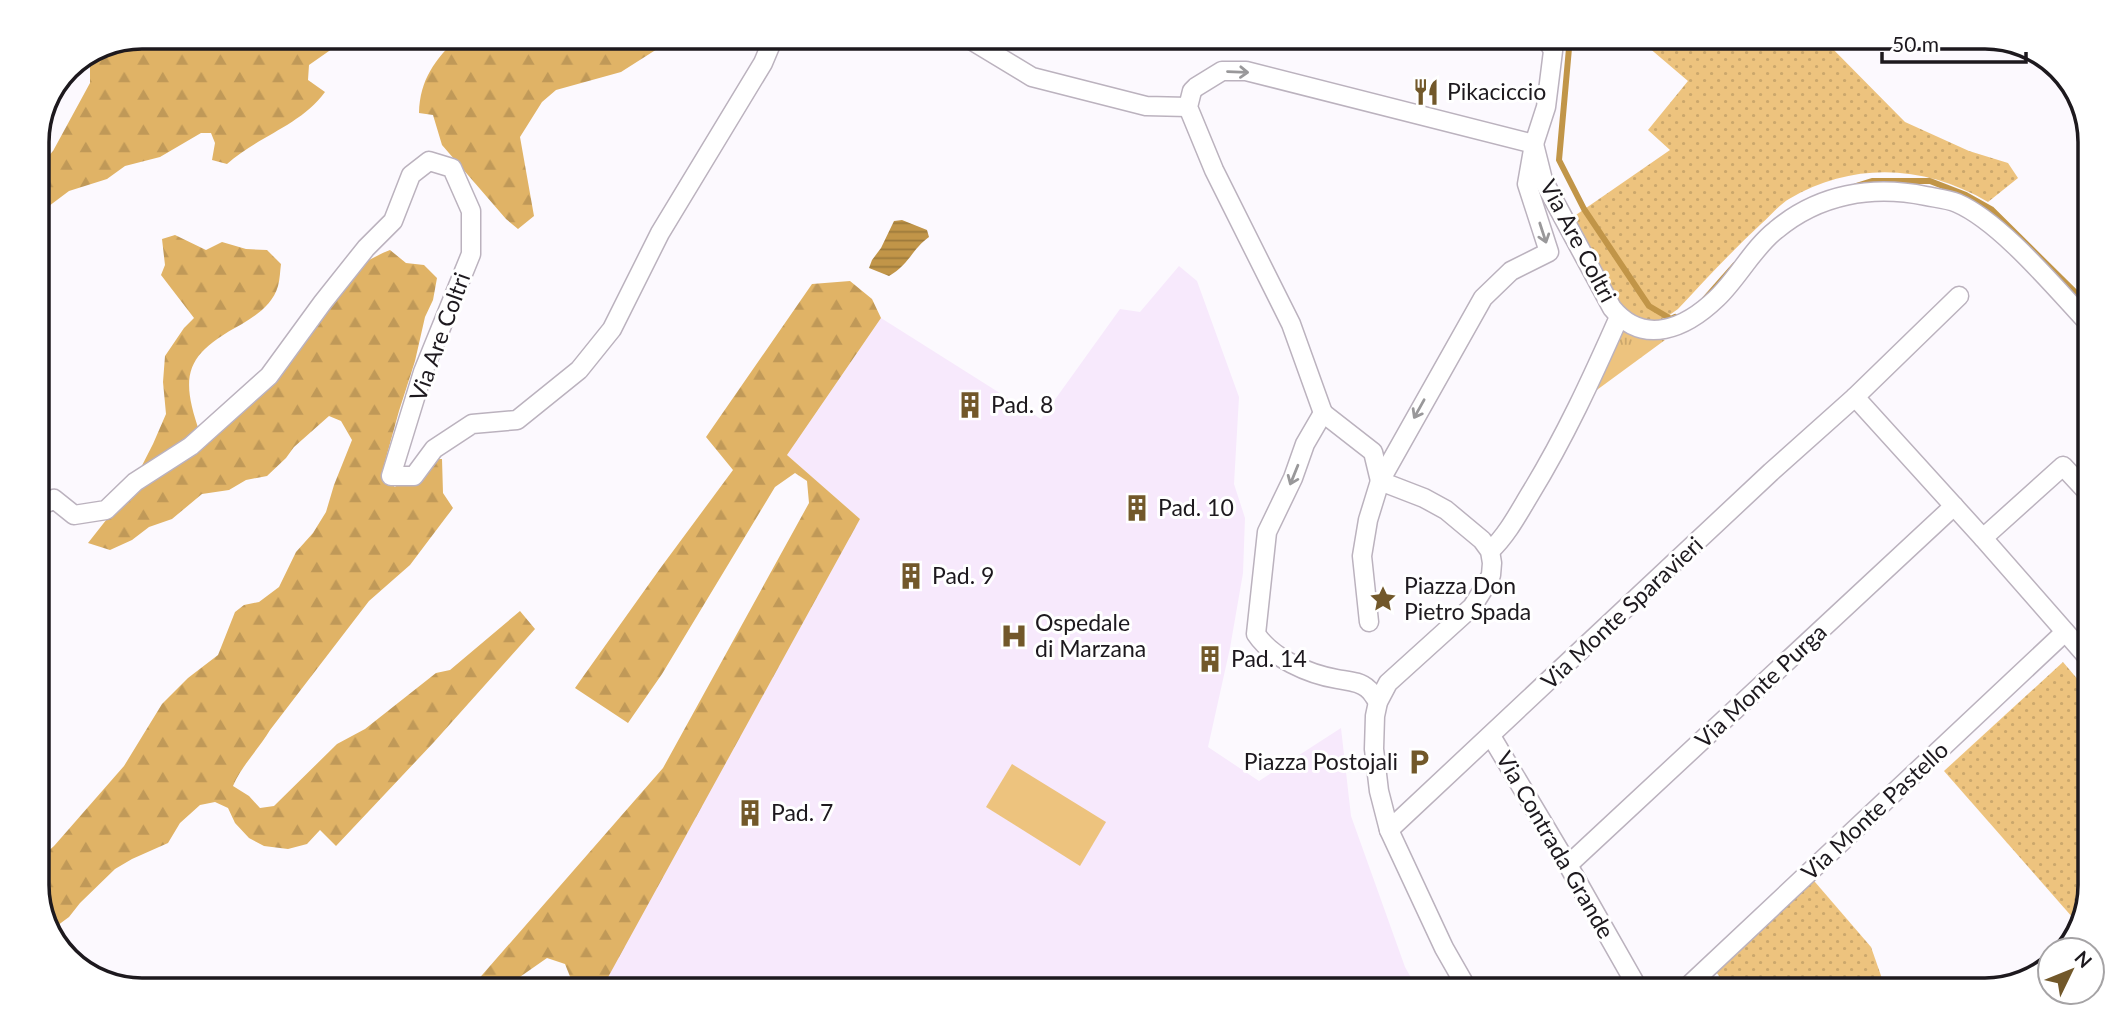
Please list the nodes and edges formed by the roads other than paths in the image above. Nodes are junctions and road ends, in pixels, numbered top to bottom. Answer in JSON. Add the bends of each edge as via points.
{"nodes":[{"id":1,"x":769,"y":49,"type":"edge"},
{"id":2,"x":985,"y":49,"type":"edge"},
{"id":3,"x":1552,"y":49,"type":"edge"},
{"id":4,"x":1188,"y":107,"type":"junction"},
{"id":5,"x":1534,"y":144,"type":"junction"},
{"id":6,"x":1959,"y":296,"type":"dead end"},
{"id":7,"x":2078,"y":312,"type":"edge"},
{"id":8,"x":1619,"y":317,"type":"junction"},
{"id":9,"x":1855,"y":397,"type":"junction"},
{"id":10,"x":1323,"y":413,"type":"junction"},
{"id":11,"x":1380,"y":481,"type":"junction"},
{"id":12,"x":2078,"y":482,"type":"edge"},
{"id":13,"x":49,"y":502,"type":"edge"},
{"id":14,"x":1954,"y":506,"type":"junction"},
{"id":15,"x":1983,"y":538,"type":"junction"},
{"id":16,"x":1490,"y":551,"type":"junction"},
{"id":17,"x":1369,"y":622,"type":"dead end"},
{"id":18,"x":2065,"y":632,"type":"junction"},
{"id":19,"x":2078,"y":647,"type":"edge"},
{"id":20,"x":1378,"y":702,"type":"junction"},
{"id":21,"x":1491,"y":736,"type":"junction"},
{"id":22,"x":1389,"y":830,"type":"junction"},
{"id":23,"x":1568,"y":865,"type":"junction"},
{"id":24,"x":1461,"y":978,"type":"edge"},
{"id":25,"x":1632,"y":978,"type":"edge"},
{"id":26,"x":1698,"y":978,"type":"edge"}],
"edges":[{"from":1,"to":13,"type":"street","name":"Via Are Coltri","via":[[660,233],[612,329],[579,370],[517,419],[472,425],[434,449],[414,476],[391,476],[423,372],[471,254],[471,211],[452,168],[429,161],[411,175],[393,221],[366,248],[269,376],[191,446],[135,482],[106,510],[74,515],[54,499]]},
{"from":2,"to":4,"type":"street","via":[[1032,77],[1146,106]]},
{"from":3,"to":5,"type":"street","via":[[1546,107]]},
{"from":4,"to":5,"type":"street","one_way":true,"via":[[1196,87],[1223,71],[1246,71]]},
{"from":4,"to":10,"type":"street","via":[[1214,170],[1291,324]]},
{"from":5,"to":8,"type":"street","name":"Via Are Coltri","via":[[1543,180]]},
{"from":5,"to":11,"type":"street","one_way":true,"via":[[1527,184],[1549,252],[1511,271],[1483,299]]},
{"from":6,"to":9,"type":"street","name":"Via Monte Sparavieri"},
{"from":7,"to":8,"type":"street","via":[[1989,224],[1956,203],[1899,191],[1853,194],[1811,205],[1774,231],[1716,299],[1676,328],[1644,331]]},
{"from":8,"to":16,"type":"street","name":"Via Are Coltri","via":[[1566,432]]},
{"from":9,"to":14,"type":"street"},
{"from":9,"to":21,"type":"street","name":"Via Monte Sparavieri"},
{"from":10,"to":11,"type":"street","via":[[1373,452]]},
{"from":10,"to":20,"type":"street","one_way":true,"via":[[1267,532],[1256,634],[1290,662],[1357,682]]},
{"from":11,"to":16,"type":"street","via":[[1446,510]]},
{"from":11,"to":17,"type":"street","via":[[1362,556]]},
{"from":12,"to":15,"type":"street","via":[[2063,466]]},
{"from":14,"to":15,"type":"street"},
{"from":14,"to":23,"type":"street","name":"Via Monte Purga"},
{"from":15,"to":18,"type":"street"},
{"from":16,"to":20,"type":"street","via":[[1491,575],[1472,607],[1388,683]]},
{"from":18,"to":19,"type":"street"},
{"from":18,"to":26,"type":"street","name":"Via Monte Pastello"},
{"from":20,"to":22,"type":"street","via":[[1374,749]]},
{"from":21,"to":22,"type":"street","name":"Via Monte Sparavieri"},
{"from":21,"to":23,"type":"street","name":"Via Contrada Grande"},
{"from":22,"to":24,"type":"street"},
{"from":23,"to":25,"type":"street","name":"Via Contrada Grande"}]}
